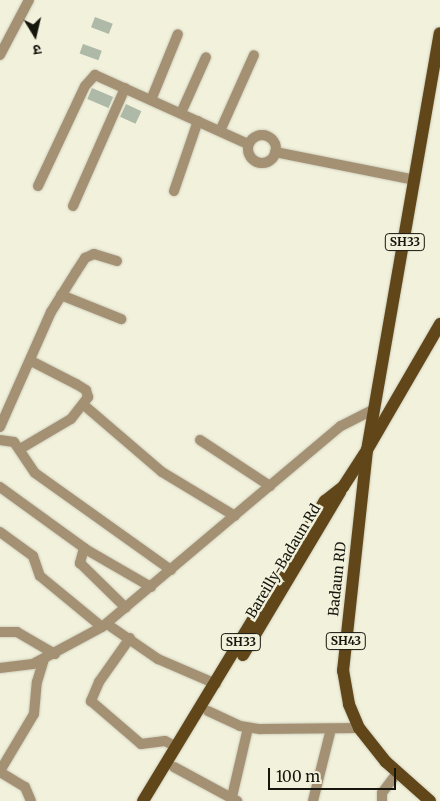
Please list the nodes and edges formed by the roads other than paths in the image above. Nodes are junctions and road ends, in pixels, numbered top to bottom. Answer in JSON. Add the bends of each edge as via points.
{"nodes":[{"id":1,"x":29,"y":0,"type":"edge"},
{"id":2,"x":440,"y":33,"type":"edge"},
{"id":3,"x":178,"y":34,"type":"dead end"},
{"id":4,"x":0,"y":55,"type":"edge"},
{"id":5,"x":254,"y":55,"type":"dead end"},
{"id":6,"x":206,"y":58,"type":"dead end"},
{"id":7,"x":126,"y":88,"type":"junction"},
{"id":8,"x":151,"y":100,"type":"junction"},
{"id":9,"x":182,"y":113,"type":"junction"},
{"id":10,"x":198,"y":121,"type":"junction"},
{"id":11,"x":220,"y":131,"type":"junction"},
{"id":12,"x":248,"y":144,"type":"junction"},
{"id":13,"x":275,"y":152,"type":"junction"},
{"id":14,"x":415,"y":180,"type":"junction"},
{"id":15,"x":38,"y":186,"type":"dead end"},
{"id":16,"x":174,"y":190,"type":"dead end"},
{"id":17,"x":73,"y":206,"type":"dead end"},
{"id":18,"x":117,"y":261,"type":"dead end"},
{"id":19,"x":61,"y":295,"type":"junction"},
{"id":20,"x":121,"y":319,"type":"dead end"},
{"id":21,"x":440,"y":324,"type":"edge"},
{"id":22,"x":31,"y":361,"type":"junction"},
{"id":23,"x":85,"y":406,"type":"junction"},
{"id":24,"x":374,"y":409,"type":"junction"},
{"id":25,"x":0,"y":427,"type":"edge"},
{"id":26,"x":0,"y":440,"type":"edge"},
{"id":27,"x":200,"y":440,"type":"dead end"},
{"id":28,"x":20,"y":449,"type":"junction"},
{"id":29,"x":367,"y":450,"type":"junction"},
{"id":30,"x":270,"y":486,"type":"junction"},
{"id":31,"x":0,"y":487,"type":"edge"},
{"id":32,"x":343,"y":487,"type":"junction"},
{"id":33,"x":235,"y":516,"type":"junction"},
{"id":34,"x":0,"y":532,"type":"edge"},
{"id":35,"x":84,"y":548,"type":"junction"},
{"id":36,"x":171,"y":570,"type":"junction"},
{"id":37,"x":151,"y":587,"type":"junction"},
{"id":38,"x":126,"y":608,"type":"junction"},
{"id":39,"x":104,"y":626,"type":"junction"},
{"id":40,"x":0,"y":632,"type":"edge"},
{"id":41,"x":130,"y":638,"type":"junction"},
{"id":42,"x":55,"y":654,"type":"junction"},
{"id":43,"x":44,"y":659,"type":"junction"},
{"id":44,"x":0,"y":668,"type":"edge"},
{"id":45,"x":216,"y":684,"type":"junction"},
{"id":46,"x":208,"y":711,"type":"junction"},
{"id":47,"x":248,"y":728,"type":"junction"},
{"id":48,"x":359,"y":728,"type":"junction"},
{"id":49,"x":331,"y":729,"type":"junction"},
{"id":50,"x":177,"y":747,"type":"junction"},
{"id":51,"x":174,"y":767,"type":"junction"},
{"id":52,"x":0,"y":771,"type":"edge"},
{"id":53,"x":397,"y":773,"type":"junction"},
{"id":54,"x":234,"y":800,"type":"edge"},
{"id":55,"x":31,"y":801,"type":"edge"},
{"id":56,"x":144,"y":801,"type":"edge"},
{"id":57,"x":152,"y":801,"type":"edge"},
{"id":58,"x":313,"y":801,"type":"edge"},
{"id":59,"x":382,"y":801,"type":"edge"},
{"id":60,"x":430,"y":801,"type":"edge"}],
"edges":[{"from":1,"to":4,"type":"street"},
{"from":2,"to":14,"type":"main road","number":"SH33"},
{"from":3,"to":8,"type":"street"},
{"from":5,"to":11,"type":"street"},
{"from":6,"to":9,"type":"street"},
{"from":7,"to":8,"type":"street"},
{"from":7,"to":15,"type":"street","via":[[91,76]]},
{"from":7,"to":17,"type":"street"},
{"from":8,"to":9,"type":"street"},
{"from":9,"to":10,"type":"street"},
{"from":10,"to":11,"type":"street"},
{"from":10,"to":16,"type":"street"},
{"from":11,"to":12,"type":"street"},
{"from":12,"to":13,"type":"street","via":[[259,135],[269,136],[275,144]]},
{"from":12,"to":13,"type":"street","via":[[250,157],[257,163],[270,161]]},
{"from":13,"to":14,"type":"street"},
{"from":14,"to":24,"type":"main road","number":"SH33"},
{"from":18,"to":19,"type":"street","via":[[98,254],[90,255]]},
{"from":19,"to":20,"type":"street"},
{"from":19,"to":22,"type":"street"},
{"from":21,"to":29,"type":"main road","number":"SH33"},
{"from":22,"to":23,"type":"street","via":[[86,390]]},
{"from":22,"to":25,"type":"street"},
{"from":23,"to":28,"type":"street","via":[[71,419]]},
{"from":23,"to":33,"type":"street","via":[[162,472]]},
{"from":24,"to":29,"type":"main road","number":"SH33"},
{"from":24,"to":30,"type":"street","via":[[348,420]]},
{"from":26,"to":28,"type":"street","via":[[9,440]]},
{"from":27,"to":30,"type":"street"},
{"from":28,"to":36,"type":"street","via":[[35,474]]},
{"from":29,"to":32,"type":"main road","number":"SH33"},
{"from":29,"to":48,"type":"main road","name":"Badaun RD","number":"SH43","via":[[344,671],[349,704]]},
{"from":30,"to":33,"type":"street"},
{"from":31,"to":35,"type":"street"},
{"from":32,"to":45,"type":"main road","number":"SH33","via":[[325,501]]},
{"from":32,"to":46,"type":"main road","name":"Bareilly-Badaun Rd","number":"SH33"},
{"from":33,"to":36,"type":"street"},
{"from":34,"to":39,"type":"street","via":[[33,556],[40,576]]},
{"from":35,"to":37,"type":"street"},
{"from":35,"to":38,"type":"street","via":[[80,564]]},
{"from":36,"to":37,"type":"street"},
{"from":37,"to":38,"type":"street"},
{"from":38,"to":39,"type":"street"},
{"from":39,"to":41,"type":"street"},
{"from":39,"to":42,"type":"street"},
{"from":40,"to":42,"type":"street","via":[[17,632]]},
{"from":41,"to":45,"type":"street","via":[[158,659]]},
{"from":41,"to":50,"type":"street","via":[[99,682],[91,701],[140,744],[165,741]]},
{"from":42,"to":43,"type":"street"},
{"from":43,"to":44,"type":"street","via":[[27,666]]},
{"from":43,"to":52,"type":"street","via":[[37,682],[34,714]]},
{"from":45,"to":50,"type":"main road","number":"SH33"},
{"from":46,"to":47,"type":"street"},
{"from":46,"to":51,"type":"main road","name":"Bareilly-Badaun Rd","number":"SH33"},
{"from":47,"to":49,"type":"street"},
{"from":47,"to":54,"type":"street"},
{"from":48,"to":49,"type":"street"},
{"from":48,"to":53,"type":"main road","name":"Badaun RD","number":"SH43"},
{"from":49,"to":58,"type":"street"},
{"from":50,"to":56,"type":"main road","number":"SH33"},
{"from":51,"to":54,"type":"street"},
{"from":51,"to":57,"type":"main road","name":"Bareilly-Badaun Rd","number":"SH33"},
{"from":52,"to":55,"type":"street","via":[[24,787]]},
{"from":53,"to":59,"type":"street","via":[[382,794]]},
{"from":53,"to":60,"type":"main road","name":"Badaun RD","number":"SH43"}]}
